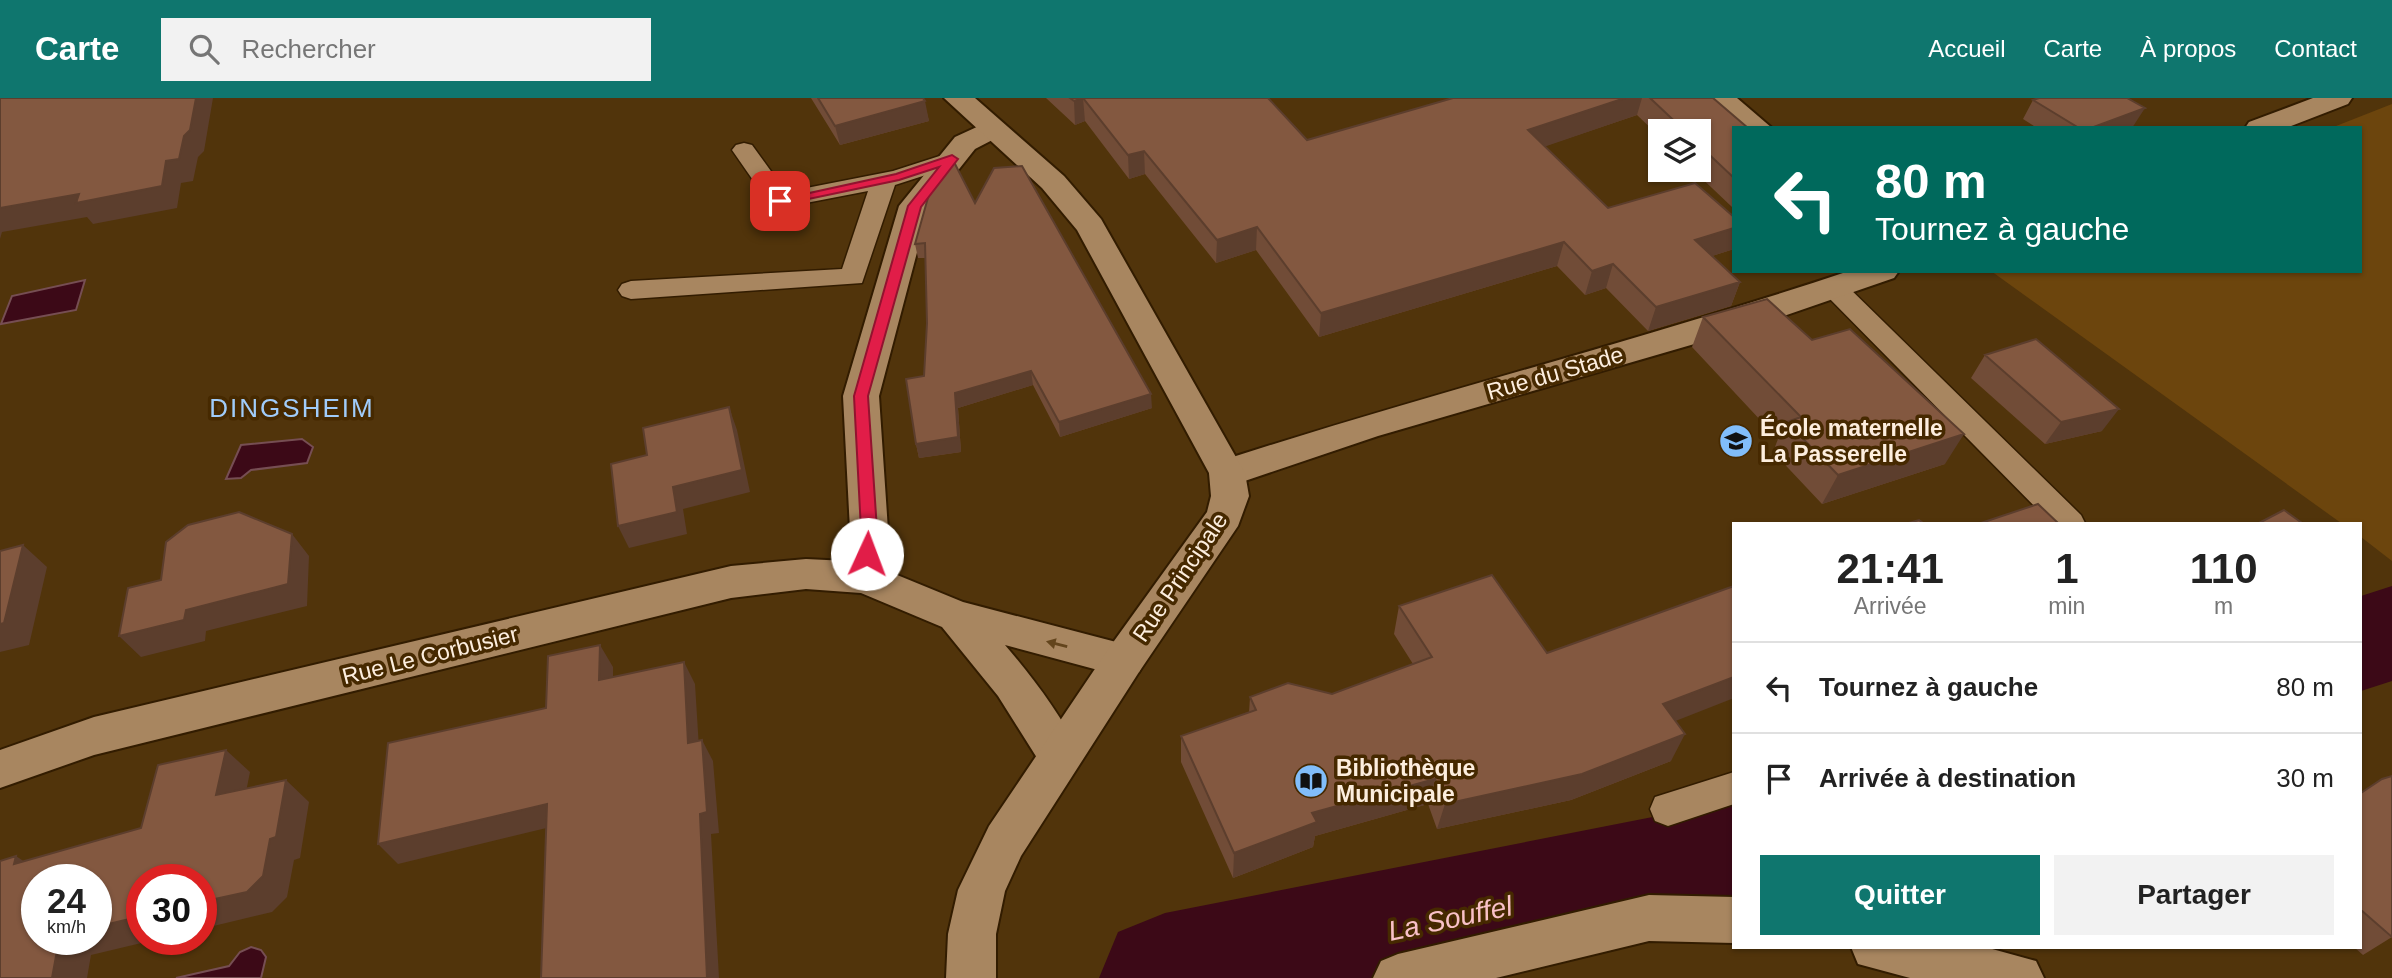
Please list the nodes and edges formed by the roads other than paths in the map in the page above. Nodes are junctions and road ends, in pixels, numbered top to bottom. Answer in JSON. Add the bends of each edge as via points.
{"nodes":[{"id":1,"x":958,"y":98,"type":"edge"},
{"id":2,"x":1720,"y":98,"type":"edge"},
{"id":3,"x":2338,"y":98,"type":"edge"},
{"id":4,"x":1755,"y":126,"type":"edge"},
{"id":5,"x":2264,"y":126,"type":"edge"},
{"id":6,"x":992,"y":129,"type":"junction"},
{"id":7,"x":744,"y":150,"type":"dead end"},
{"id":8,"x":952,"y":159,"type":"junction"},
{"id":9,"x":884,"y":180,"type":"junction"},
{"id":10,"x":1877,"y":273,"type":"edge"},
{"id":11,"x":1834,"y":288,"type":"junction"},
{"id":12,"x":631,"y":290,"type":"dead end"},
{"id":13,"x":1227,"y":473,"type":"junction"},
{"id":14,"x":2069,"y":522,"type":"edge"},
{"id":15,"x":865,"y":578,"type":"junction"},
{"id":16,"x":957,"y":617,"type":"junction"},
{"id":17,"x":1124,"y":660,"type":"junction"},
{"id":18,"x":1059,"y":756,"type":"junction"},
{"id":19,"x":0,"y":769,"type":"edge"},
{"id":20,"x":1732,"y":789,"type":"edge"},
{"id":21,"x":1668,"y":808,"type":"dead end"},
{"id":22,"x":1732,"y":920,"type":"edge"},
{"id":23,"x":1884,"y":949,"type":"edge"},
{"id":24,"x":971,"y":978,"type":"edge"},
{"id":25,"x":1398,"y":978,"type":"edge"},
{"id":26,"x":2018,"y":978,"type":"edge"}],
"edges":[{"from":1,"to":6,"type":"street","name":"Rue Principale"},
{"from":2,"to":4,"type":"street"},
{"from":3,"to":5,"type":"street"},
{"from":6,"to":8,"type":"street","via":[[965,143]]},
{"from":6,"to":13,"type":"street","name":"Rue Principale","via":[[1053,182],[1090,226]]},
{"from":7,"to":9,"type":"lane","via":[[780,201]]},
{"from":8,"to":9,"type":"lane"},
{"from":8,"to":15,"type":"street","via":[[914,206],[861,396],[869,530]]},
{"from":9,"to":12,"type":"lane","via":[[853,277]]},
{"from":10,"to":11,"type":"street","name":"Rue du Stade"},
{"from":11,"to":13,"type":"street","name":"Rue du Stade"},
{"from":11,"to":14,"type":"lane"},
{"from":13,"to":17,"type":"street","name":"Rue Principale","via":[[1230,496],[1225,516]]},
{"from":15,"to":16,"type":"street","name":"Rue Le Corbusier"},
{"from":15,"to":19,"type":"street","name":"Rue Le Corbusier","via":[[806,574],[731,582],[94,736]]},
{"from":17,"to":16,"type":"street","name":"Rue Le Corbusier","one_way":true},
{"from":16,"to":18,"type":"street","via":[[1013,684]]},
{"from":17,"to":18,"type":"street","name":"Rue Principale"},
{"from":18,"to":24,"type":"street","name":"Rue Principale","via":[[1004,841],[982,890],[972,934]]},
{"from":20,"to":21,"type":"lane"},
{"from":22,"to":25,"type":"street","via":[[1649,918]]},
{"from":23,"to":26,"type":"street"}]}
